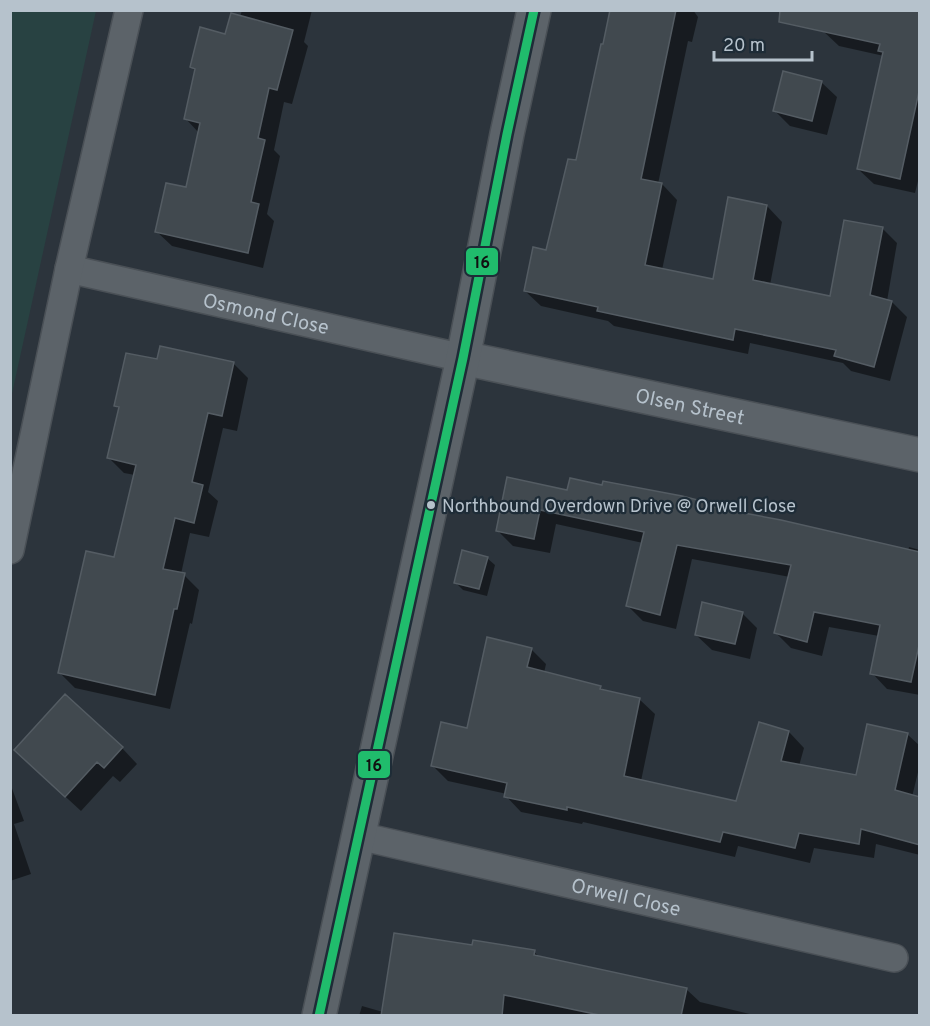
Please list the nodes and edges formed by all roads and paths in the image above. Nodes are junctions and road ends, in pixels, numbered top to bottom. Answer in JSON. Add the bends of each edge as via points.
{"nodes":[{"id":1,"x":129,"y":10,"type":"edge"},
{"id":2,"x":534,"y":10,"type":"edge"},
{"id":3,"x":69,"y":268,"type":"junction"},
{"id":4,"x":463,"y":358,"type":"junction"},
{"id":5,"x":918,"y":448,"type":"edge"},
{"id":6,"x":10,"y":550,"type":"edge"},
{"id":7,"x":359,"y":837,"type":"junction"},
{"id":8,"x":894,"y":958,"type":"dead end"},
{"id":9,"x":320,"y":1016,"type":"edge"}],
"edges":[{"from":1,"to":3,"type":"street"},
{"from":2,"to":4,"type":"street"},
{"from":3,"to":4,"type":"street","name":"Osmond Close"},
{"from":3,"to":6,"type":"street"},
{"from":4,"to":5,"type":"street","name":"Olsen Street"},
{"from":4,"to":7,"type":"street"},
{"from":7,"to":8,"type":"street","name":"Orwell Close"},
{"from":7,"to":9,"type":"street"}]}
